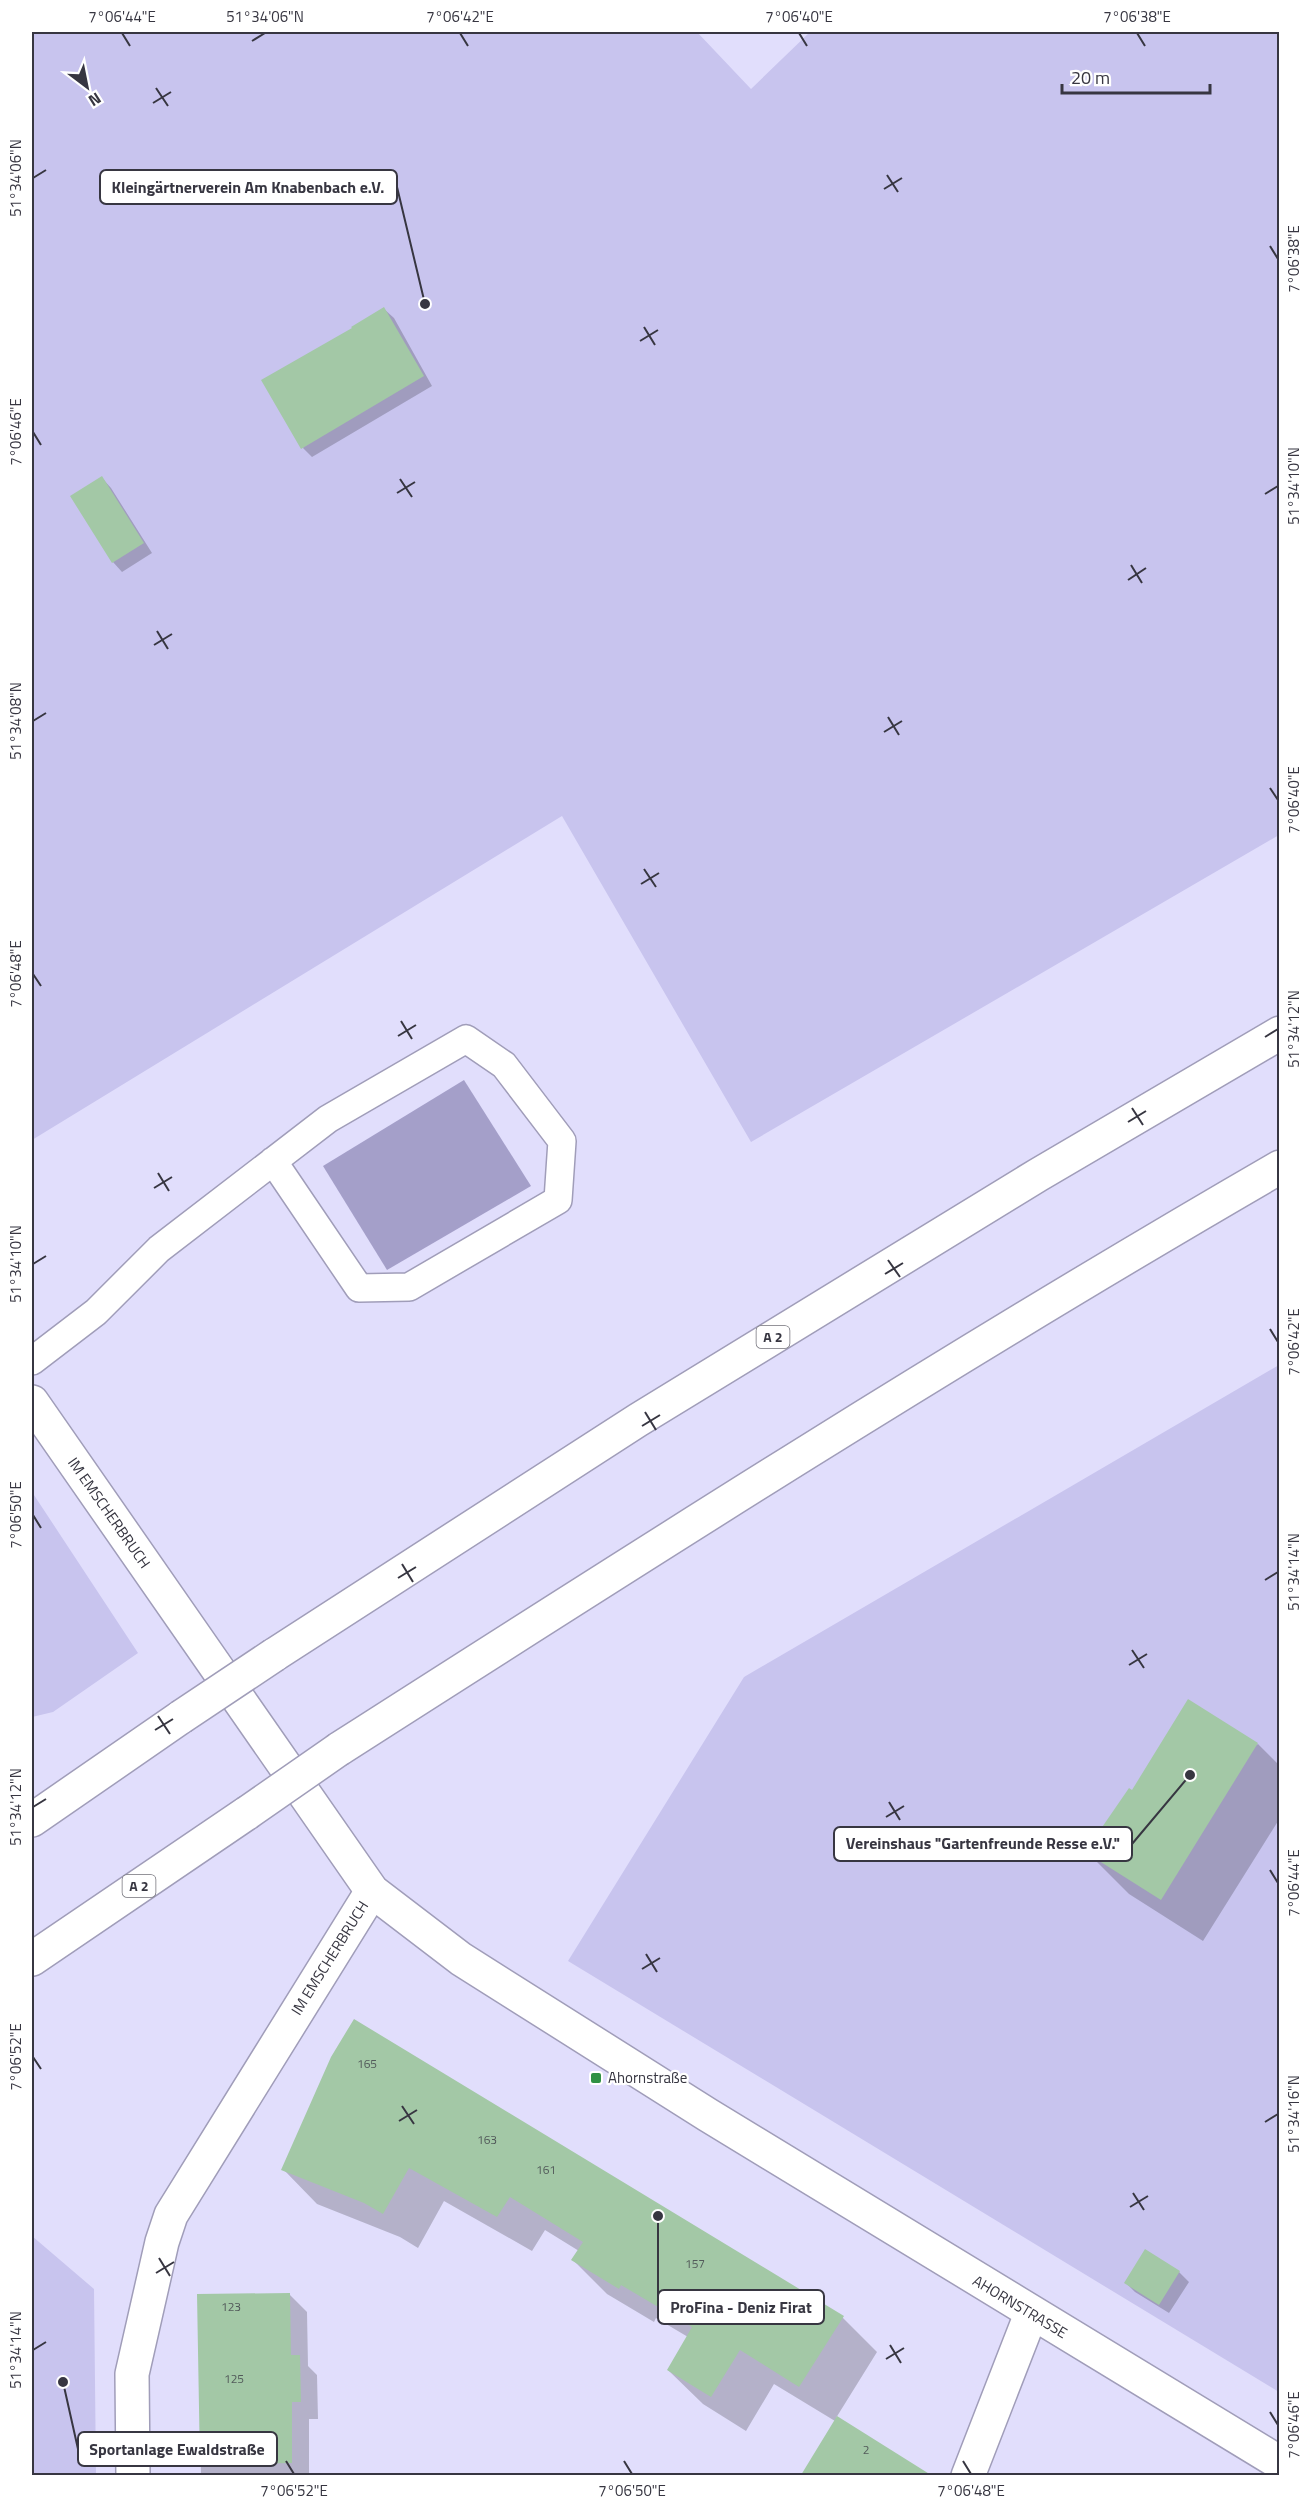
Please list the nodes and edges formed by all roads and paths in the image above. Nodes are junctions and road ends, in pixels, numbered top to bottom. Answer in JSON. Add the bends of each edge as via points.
{"nodes":[{"id":1,"x":1280,"y":1033,"type":"edge"},
{"id":2,"x":273,"y":1161,"type":"junction"},
{"id":3,"x":1280,"y":1167,"type":"edge"},
{"id":4,"x":32,"y":1361,"type":"edge"},
{"id":5,"x":32,"y":1402,"type":"edge"},
{"id":6,"x":32,"y":1820,"type":"edge"},
{"id":7,"x":372,"y":1891,"type":"junction"},
{"id":8,"x":32,"y":1959,"type":"edge"},
{"id":9,"x":1031,"y":2314,"type":"junction"},
{"id":10,"x":1280,"y":2463,"type":"edge"},
{"id":11,"x":133,"y":2475,"type":"edge"},
{"id":12,"x":968,"y":2475,"type":"edge"}],
"edges":[{"from":1,"to":6,"type":"main road","number":"A 2","bridge":true,"via":[[1038,1175],[638,1420],[274,1655]]},
{"from":2,"to":2,"type":"lane","via":[[328,1119],[466,1039],[504,1065],[562,1141],[558,1200],[409,1287],[359,1288]]},
{"from":2,"to":4,"type":"lane","via":[[159,1249],[96,1312]]},
{"from":3,"to":8,"type":"main road","number":"A 2","bridge":true,"via":[[1101,1270],[730,1499],[339,1749]]},
{"from":5,"to":7,"type":"main road","name":"IM EMSCHERBRUCH"},
{"from":7,"to":9,"type":"main road","name":"AHORNSTRASSE","via":[[461,1959]]},
{"from":7,"to":11,"type":"main road","name":"IM EMSCHERBRUCH","via":[[171,2215],[132,2374]]},
{"from":9,"to":10,"type":"main road","name":"AHORNSTRASSE"},
{"from":9,"to":12,"type":"main road"}]}
